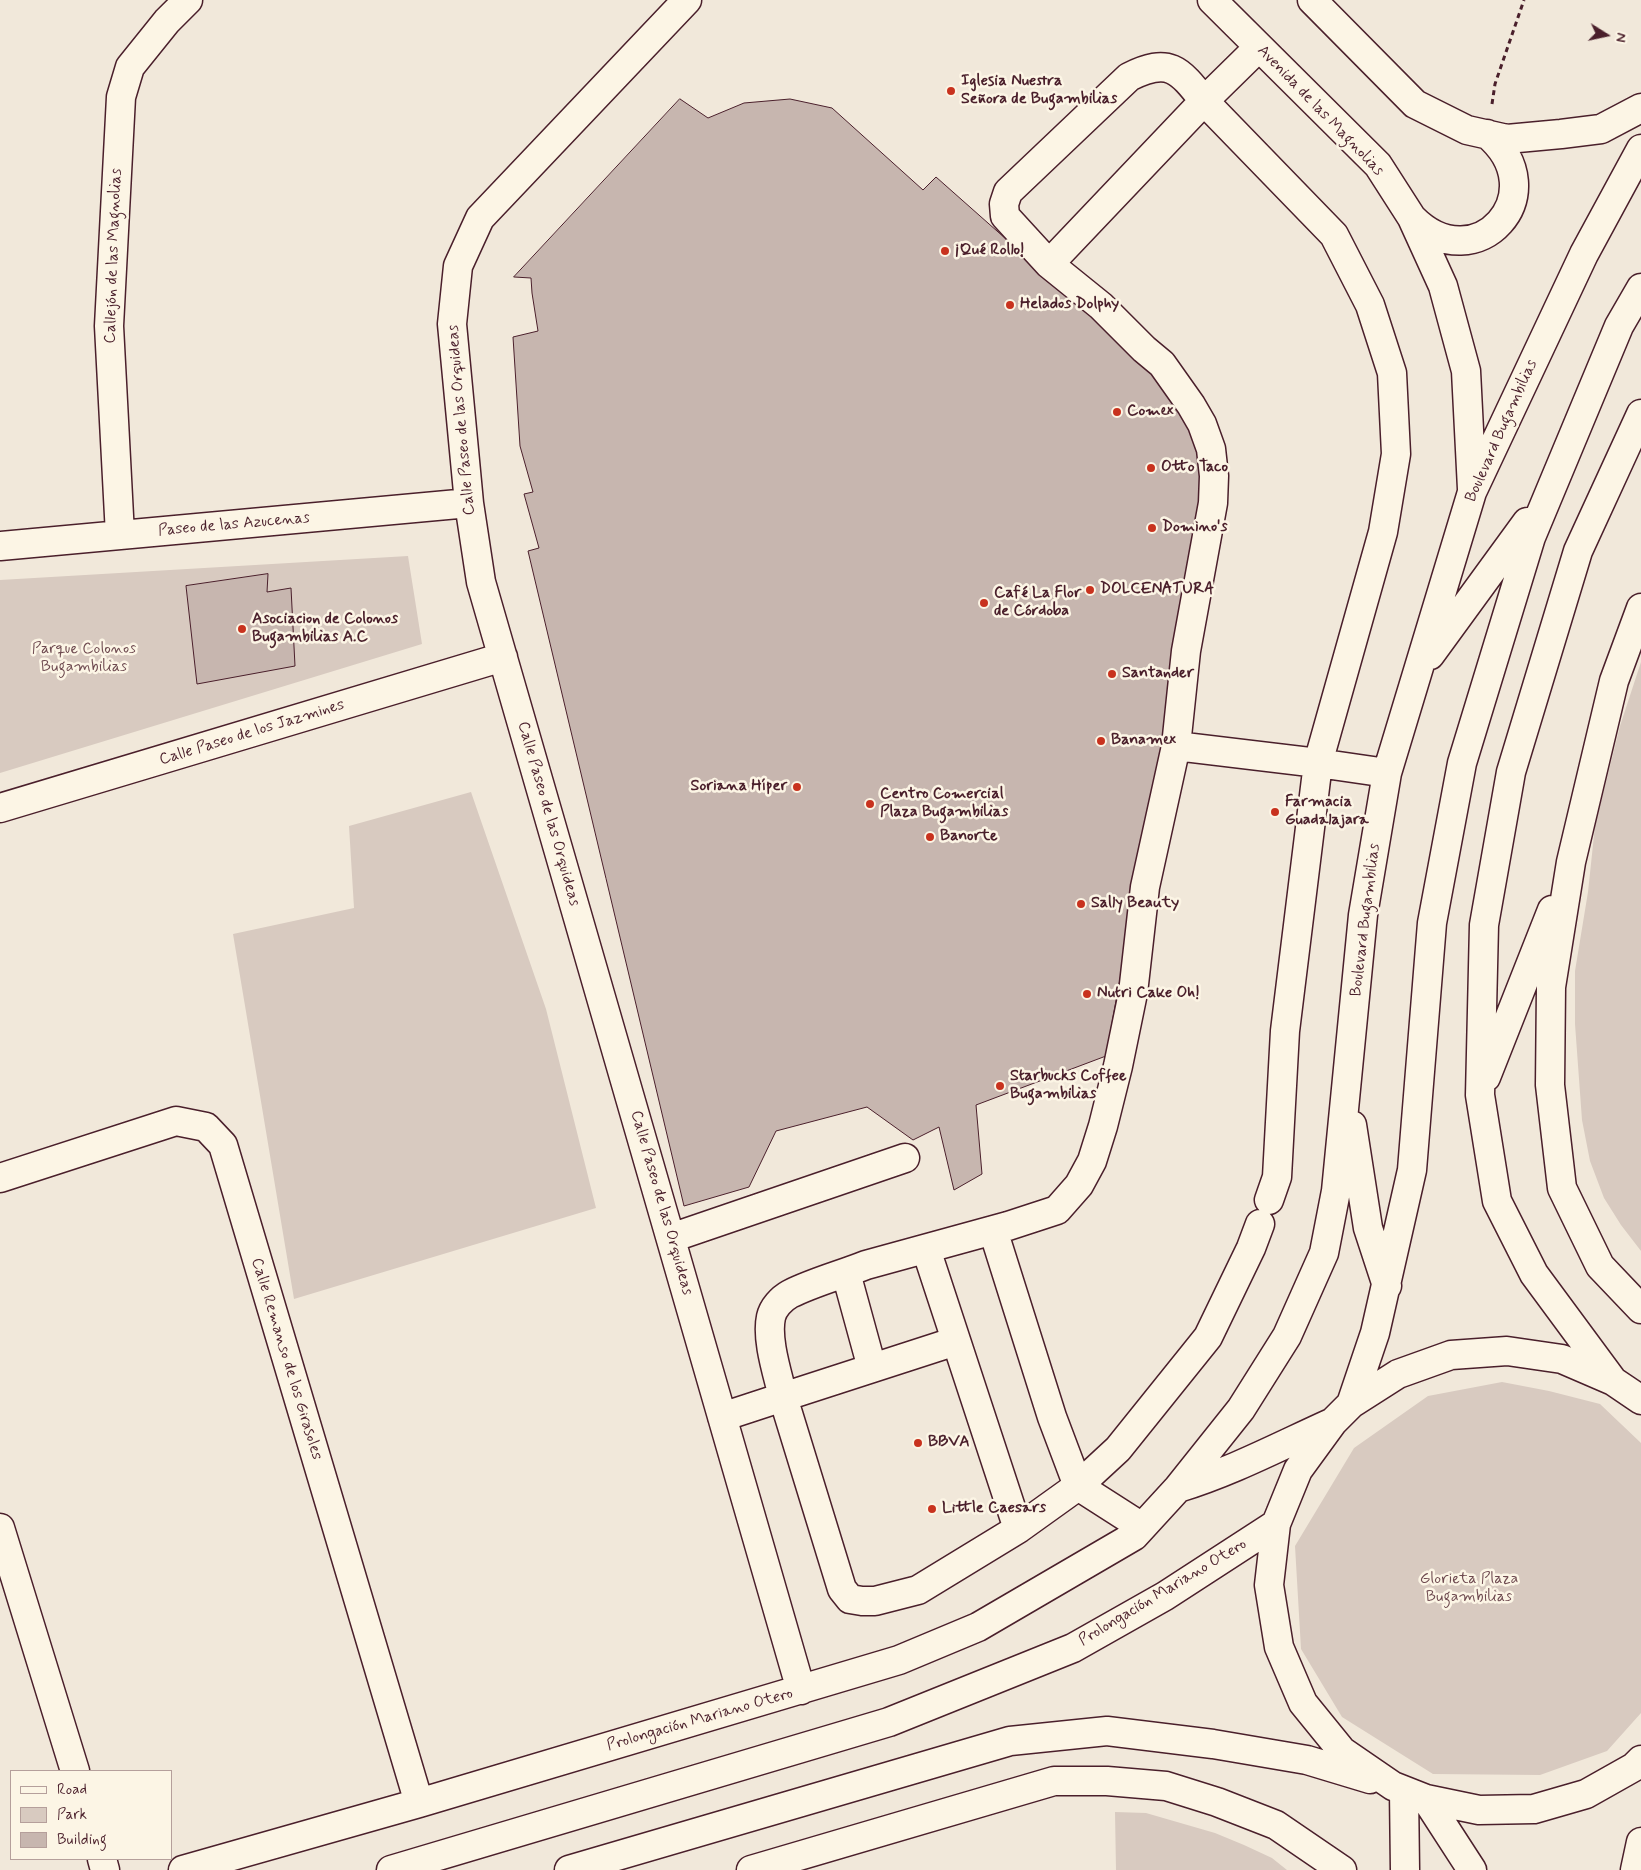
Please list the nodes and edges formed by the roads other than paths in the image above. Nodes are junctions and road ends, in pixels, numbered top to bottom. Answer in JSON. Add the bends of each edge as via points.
{"nodes":[{"id":1,"x":188,"y":0,"type":"edge"},
{"id":2,"x":687,"y":0,"type":"edge"},
{"id":3,"x":1212,"y":0,"type":"edge"},
{"id":4,"x":1312,"y":0,"type":"edge"},
{"id":5,"x":1259,"y":47,"type":"junction"},
{"id":6,"x":1204,"y":101,"type":"junction"},
{"id":7,"x":1641,"y":108,"type":"edge"},
{"id":8,"x":1487,"y":134,"type":"junction"},
{"id":9,"x":1641,"y":149,"type":"edge"},
{"id":10,"x":1412,"y":218,"type":"junction"},
{"id":11,"x":1049,"y":264,"type":"junction"},
{"id":12,"x":1641,"y":288,"type":"edge"},
{"id":13,"x":1641,"y":414,"type":"edge"},
{"id":14,"x":1550,"y":490,"type":"junction"},
{"id":15,"x":1472,"y":492,"type":"junction"},
{"id":16,"x":469,"y":503,"type":"junction"},
{"id":17,"x":120,"y":535,"type":"junction"},
{"id":18,"x":0,"y":546,"type":"edge"},
{"id":19,"x":1641,"y":608,"type":"edge"},
{"id":20,"x":503,"y":657,"type":"junction"},
{"id":21,"x":1418,"y":672,"type":"junction"},
{"id":22,"x":1176,"y":746,"type":"junction"},
{"id":23,"x":1318,"y":763,"type":"junction"},
{"id":24,"x":1387,"y":774,"type":"junction"},
{"id":25,"x":0,"y":808,"type":"edge"},
{"id":26,"x":1570,"y":862,"type":"junction"},
{"id":27,"x":1346,"y":1092,"type":"junction"},
{"id":28,"x":1480,"y":1095,"type":"junction"},
{"id":29,"x":905,"y":1158,"type":"dead end"},
{"id":30,"x":0,"y":1178,"type":"edge"},
{"id":31,"x":993,"y":1230,"type":"junction"},
{"id":32,"x":671,"y":1238,"type":"junction"},
{"id":33,"x":926,"y":1249,"type":"junction"},
{"id":34,"x":846,"y":1273,"type":"junction"},
{"id":35,"x":1387,"y":1286,"type":"junction"},
{"id":36,"x":1641,"y":1309,"type":"edge"},
{"id":37,"x":956,"y":1342,"type":"junction"},
{"id":38,"x":872,"y":1368,"type":"junction"},
{"id":39,"x":1613,"y":1381,"type":"junction"},
{"id":40,"x":784,"y":1397,"type":"junction"},
{"id":41,"x":1641,"y":1400,"type":"edge"},
{"id":42,"x":1342,"y":1413,"type":"junction"},
{"id":43,"x":722,"y":1417,"type":"junction"},
{"id":44,"x":1078,"y":1486,"type":"junction"},
{"id":45,"x":1178,"y":1488,"type":"junction"},
{"id":46,"x":1276,"y":1524,"type":"junction"},
{"id":47,"x":1142,"y":1526,"type":"junction"},
{"id":48,"x":0,"y":1528,"type":"edge"},
{"id":49,"x":1018,"y":1530,"type":"junction"},
{"id":50,"x":802,"y":1690,"type":"junction"},
{"id":51,"x":1641,"y":1760,"type":"edge"},
{"id":52,"x":75,"y":1770,"type":"edge"},
{"id":53,"x":1408,"y":1792,"type":"junction"},
{"id":54,"x":419,"y":1804,"type":"junction"},
{"id":55,"x":1641,"y":1842,"type":"edge"},
{"id":56,"x":183,"y":1870,"type":"edge"},
{"id":57,"x":391,"y":1870,"type":"edge"},
{"id":58,"x":569,"y":1870,"type":"edge"},
{"id":59,"x":751,"y":1870,"type":"edge"},
{"id":60,"x":1342,"y":1870,"type":"edge"},
{"id":61,"x":1405,"y":1870,"type":"edge"},
{"id":62,"x":1472,"y":1870,"type":"edge"},
{"id":63,"x":1636,"y":1870,"type":"edge"}],
"edges":[{"from":1,"to":17,"type":"street","name":"Callejón de las Magnolias","via":[[130,67],[121,97],[109,326]]},
{"from":2,"to":16,"type":"street","name":"Calle Paseo de las Orquideas","via":[[480,218],[458,266],[452,324]]},
{"from":3,"to":5,"type":"street","name":"Avenida de las Magnolias"},
{"from":4,"to":8,"type":"street","via":[[1415,104],[1467,130]]},
{"from":5,"to":6,"type":"street"},
{"from":5,"to":10,"type":"street","name":"Avenida de las Magnolias","via":[[1378,166]]},
{"from":6,"to":11,"type":"street"},
{"from":6,"to":11,"type":"street","via":[[1177,70],[1156,67],[1129,77],[1008,192],[1005,216]]},
{"from":6,"to":23,"type":"street","via":[[1334,235],[1370,305],[1392,373],[1396,454],[1382,532]]},
{"from":7,"to":8,"type":"street","via":[[1601,129],[1507,138]]},
{"from":8,"to":10,"type":"street","via":[[1509,159],[1514,174],[1510,207],[1501,221],[1472,240],[1456,242],[1438,238]]},
{"from":9,"to":15,"type":"street","name":"Boulevard Bugambilias","via":[[1584,254]]},
{"from":10,"to":15,"type":"street","name":"Avenida de las Magnolias","via":[[1443,286],[1466,371]]},
{"from":11,"to":22,"type":"street","via":[[1101,306],[1162,364],[1191,404],[1211,450],[1213,503],[1186,651]]},
{"from":12,"to":14,"type":"street","via":[[1619,326]]},
{"from":13,"to":28,"type":"street","via":[[1578,551],[1511,772],[1484,925]]},
{"from":14,"to":21,"type":"street"},
{"from":14,"to":35,"type":"street","via":[[1530,537],[1462,763],[1432,923],[1412,1170]]},
{"from":15,"to":21,"type":"street","name":"Boulevard Bugambilias"},
{"from":16,"to":17,"type":"street","name":"Paseo de las Azucenas"},
{"from":16,"to":20,"type":"street","name":"Calle Paseo de las Orquideas","via":[[481,582]]},
{"from":17,"to":18,"type":"street","name":"Paseo de las Azucenas"},
{"from":19,"to":26,"type":"street","via":[[1614,680]]},
{"from":20,"to":25,"type":"street","name":"Calle Paseo de los Jazmines"},
{"from":20,"to":32,"type":"street","name":"Calle Paseo de las Orquideas"},
{"from":21,"to":24,"type":"street","name":"Boulevard Bugambilias"},
{"from":22,"to":23,"type":"street"},
{"from":22,"to":31,"type":"street","via":[[1145,888],[1133,993],[1122,1048],[1092,1161],[1079,1185],[1057,1210]]},
{"from":23,"to":24,"type":"street"},
{"from":23,"to":44,"type":"street","via":[[1284,1031],[1277,1177],[1251,1248],[1208,1337],[1118,1449]]},
{"from":24,"to":27,"type":"street","name":"Boulevard Bugambilias","via":[[1363,916]]},
{"from":26,"to":28,"type":"street"},
{"from":26,"to":36,"type":"street","via":[[1551,987],[1550,1085],[1562,1188],[1600,1266]]},
{"from":27,"to":35,"type":"street","via":[[1368,1228]]},
{"from":27,"to":45,"type":"street","name":"Boulevard Bugambilias","via":[[1336,1191],[1324,1253],[1287,1336],[1241,1409]]},
{"from":28,"to":39,"type":"street","via":[[1497,1201],[1534,1274]]},
{"from":29,"to":32,"type":"street"},
{"from":30,"to":54,"type":"street","name":"Calle Remanso de los Girasoles","via":[[176,1121],[206,1128],[222,1145]]},
{"from":31,"to":33,"type":"street"},
{"from":31,"to":44,"type":"street","via":[[1052,1418]]},
{"from":32,"to":43,"type":"street","name":"Calle Paseo de las Orquideas"},
{"from":33,"to":34,"type":"street"},
{"from":33,"to":37,"type":"street"},
{"from":34,"to":38,"type":"street"},
{"from":34,"to":40,"type":"street","via":[[789,1295],[773,1311],[770,1329]]},
{"from":35,"to":42,"type":"street","via":[[1376,1333]]},
{"from":37,"to":38,"type":"street"},
{"from":37,"to":49,"type":"street"},
{"from":38,"to":40,"type":"street"},
{"from":39,"to":41,"type":"street"},
{"from":39,"to":42,"type":"street","via":[[1562,1359],[1507,1351],[1451,1355],[1398,1374]]},
{"from":40,"to":43,"type":"street"},
{"from":40,"to":49,"type":"street","via":[[838,1578],[850,1599],[875,1601],[918,1590]]},
{"from":42,"to":45,"type":"street","via":[[1235,1468]]},
{"from":42,"to":46,"type":"street","via":[[1298,1470]]},
{"from":43,"to":50,"type":"street","name":"Calle Paseo de las Orquideas"},
{"from":44,"to":47,"type":"street"},
{"from":44,"to":49,"type":"street"},
{"from":45,"to":47,"type":"street","name":"Prolongación Mariano Otero"},
{"from":46,"to":53,"type":"street","via":[[1269,1585],[1279,1647],[1303,1703],[1342,1750]]},
{"from":46,"to":57,"type":"street","name":"Prolongación Mariano Otero","via":[[1165,1596],[1073,1648],[889,1722]]},
{"from":47,"to":50,"type":"street","name":"Prolongación Mariano Otero","via":[[1134,1536],[978,1627],[899,1660]]},
{"from":48,"to":52,"type":"street"},
{"from":50,"to":54,"type":"street","name":"Prolongación Mariano Otero"},
{"from":51,"to":53,"type":"street","via":[[1586,1794],[1534,1809],[1479,1810]]},
{"from":53,"to":58,"type":"street","via":[[1307,1760],[1107,1731],[1010,1741]]},
{"from":53,"to":61,"type":"street"},
{"from":53,"to":62,"type":"street"},
{"from":54,"to":56,"type":"street","name":"Prolongación Mariano Otero"},
{"from":55,"to":63,"type":"street"},
{"from":59,"to":60,"type":"street","via":[[1054,1781],[1166,1786],[1276,1825]]}]}
